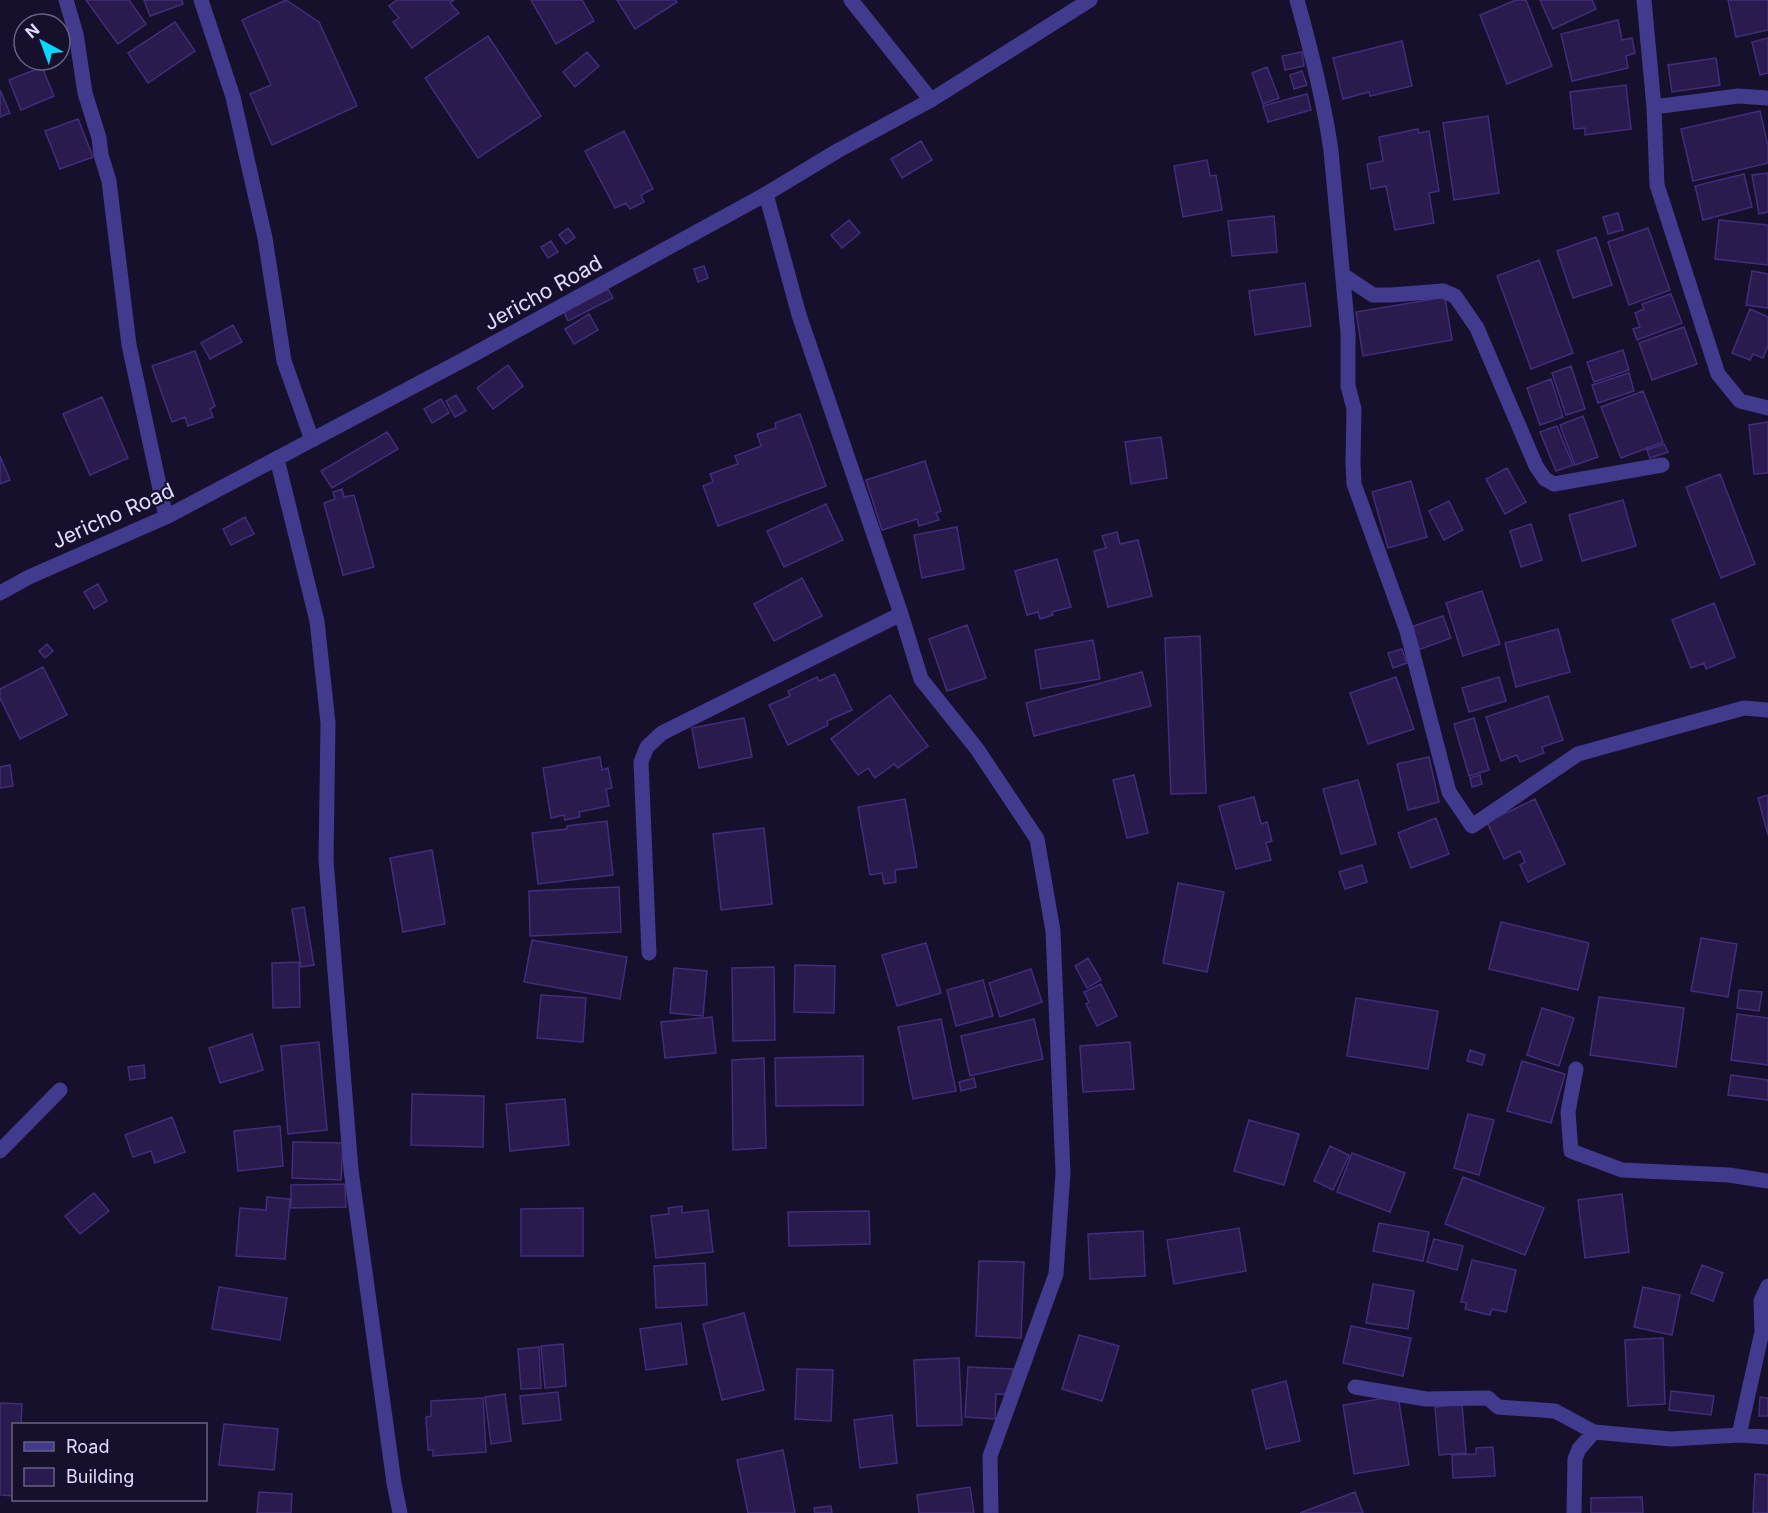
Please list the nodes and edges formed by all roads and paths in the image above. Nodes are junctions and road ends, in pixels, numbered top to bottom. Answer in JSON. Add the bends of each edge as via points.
{"nodes":[{"id":1,"x":66,"y":0,"type":"edge"},
{"id":2,"x":201,"y":0,"type":"edge"},
{"id":3,"x":851,"y":0,"type":"edge"},
{"id":4,"x":1090,"y":0,"type":"edge"},
{"id":5,"x":1297,"y":0,"type":"edge"},
{"id":6,"x":1644,"y":0,"type":"edge"},
{"id":7,"x":1768,"y":98,"type":"edge"},
{"id":8,"x":931,"y":100,"type":"junction"},
{"id":9,"x":1654,"y":107,"type":"junction"},
{"id":10,"x":766,"y":194,"type":"junction"},
{"id":11,"x":1343,"y":275,"type":"junction"},
{"id":12,"x":1768,"y":408,"type":"edge"},
{"id":13,"x":312,"y":440,"type":"junction"},
{"id":14,"x":277,"y":459,"type":"junction"},
{"id":15,"x":1662,"y":465,"type":"dead end"},
{"id":16,"x":166,"y":517,"type":"junction"},
{"id":17,"x":0,"y":593,"type":"edge"},
{"id":18,"x":901,"y":614,"type":"junction"},
{"id":19,"x":1768,"y":710,"type":"edge"},
{"id":20,"x":649,"y":953,"type":"dead end"},
{"id":21,"x":1576,"y":1069,"type":"dead end"},
{"id":22,"x":60,"y":1090,"type":"dead end"},
{"id":23,"x":0,"y":1150,"type":"edge"},
{"id":24,"x":1768,"y":1181,"type":"edge"},
{"id":25,"x":1768,"y":1286,"type":"edge"},
{"id":26,"x":1355,"y":1386,"type":"dead end"},
{"id":27,"x":1594,"y":1432,"type":"junction"},
{"id":28,"x":1739,"y":1435,"type":"junction"},
{"id":29,"x":1768,"y":1437,"type":"edge"},
{"id":30,"x":400,"y":1513,"type":"edge"},
{"id":31,"x":991,"y":1513,"type":"edge"},
{"id":32,"x":1574,"y":1513,"type":"edge"}],
"edges":[{"from":1,"to":16,"type":"street","via":[[85,93],[109,181],[129,345]]},
{"from":2,"to":13,"type":"street","via":[[233,97],[265,238],[284,362]]},
{"from":3,"to":8,"type":"street"},
{"from":4,"to":8,"type":"street","name":"Jericho Road"},
{"from":5,"to":11,"type":"street","via":[[1328,126]]},
{"from":6,"to":9,"type":"street"},
{"from":7,"to":9,"type":"street","via":[[1738,96]]},
{"from":8,"to":10,"type":"street","name":"Jericho Road"},
{"from":9,"to":12,"type":"street","via":[[1657,185],[1718,374],[1740,401]]},
{"from":10,"to":13,"type":"street","name":"Jericho Road"},
{"from":10,"to":18,"type":"street","via":[[800,315]]},
{"from":11,"to":15,"type":"street","via":[[1373,295],[1443,291],[1455,296],[1478,328],[1545,479],[1554,483]]},
{"from":11,"to":19,"type":"street","via":[[1348,386],[1354,409],[1354,484],[1407,631],[1449,792],[1472,826],[1578,754],[1744,708]]},
{"from":13,"to":14,"type":"street","name":"Jericho Road"},
{"from":14,"to":16,"type":"street","name":"Jericho Road"},
{"from":14,"to":30,"type":"street","via":[[317,621],[328,723],[326,860],[351,1170]]},
{"from":16,"to":17,"type":"street","name":"Jericho Road"},
{"from":18,"to":20,"type":"street","via":[[662,733],[647,747],[641,762]]},
{"from":18,"to":31,"type":"street","via":[[921,679],[976,749],[1037,838],[1053,931],[1063,1173],[1056,1274],[990,1456]]},
{"from":21,"to":24,"type":"street","via":[[1568,1112],[1571,1151],[1622,1170],[1729,1175]]},
{"from":22,"to":23,"type":"street"},
{"from":25,"to":28,"type":"street","via":[[1761,1301],[1761,1332]]},
{"from":26,"to":27,"type":"street","via":[[1426,1399],[1488,1398],[1498,1407],[1555,1411]]},
{"from":27,"to":28,"type":"street","via":[[1671,1439]]},
{"from":27,"to":32,"type":"street","via":[[1578,1449],[1575,1459]]},
{"from":28,"to":29,"type":"street"}]}
